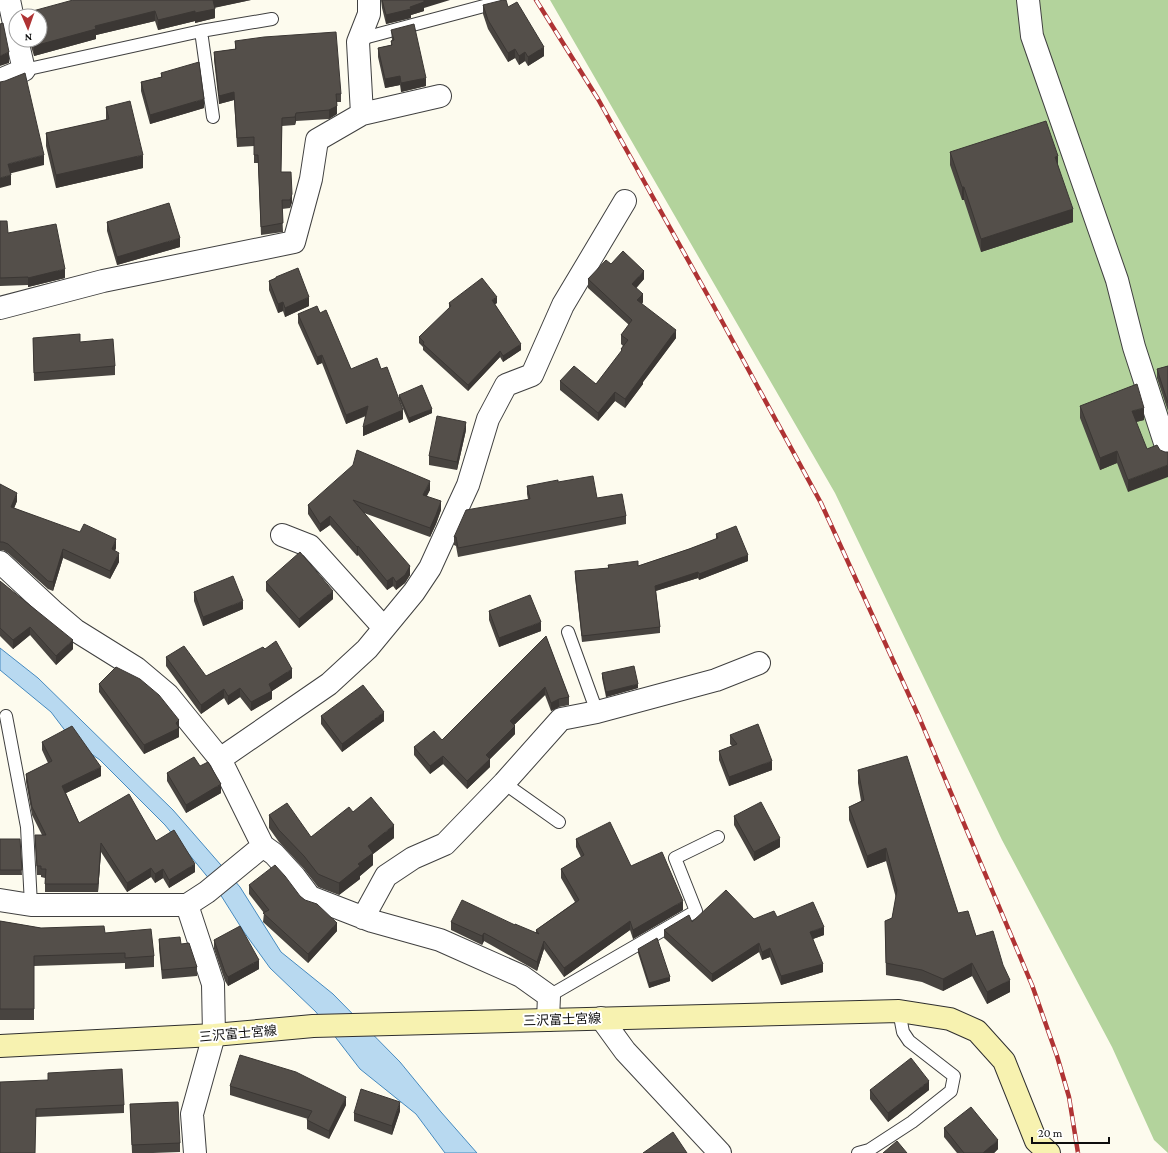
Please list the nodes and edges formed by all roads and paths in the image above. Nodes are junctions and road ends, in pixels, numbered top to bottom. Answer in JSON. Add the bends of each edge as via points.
{"nodes":[{"id":1,"x":369,"y":0,"type":"edge"},
{"id":2,"x":1028,"y":0,"type":"edge"},
{"id":3,"x":500,"y":2,"type":"edge"},
{"id":4,"x":272,"y":18,"type":"dead end"},
{"id":5,"x":201,"y":31,"type":"junction"},
{"id":6,"x":360,"y":38,"type":"junction"},
{"id":7,"x":20,"y":48,"type":"edge"},
{"id":8,"x":24,"y":70,"type":"junction"},
{"id":9,"x":0,"y":80,"type":"edge"},
{"id":10,"x":440,"y":96,"type":"dead end"},
{"id":11,"x":362,"y":114,"type":"junction"},
{"id":12,"x":214,"y":117,"type":"dead end"},
{"id":13,"x":625,"y":200,"type":"dead end"},
{"id":14,"x":0,"y":308,"type":"edge"},
{"id":15,"x":1168,"y":452,"type":"edge"},
{"id":16,"x":282,"y":534,"type":"dead end"},
{"id":17,"x":0,"y":562,"type":"edge"},
{"id":18,"x":384,"y":628,"type":"junction"},
{"id":19,"x":568,"y":632,"type":"dead end"},
{"id":20,"x":759,"y":663,"type":"dead end"},
{"id":21,"x":597,"y":712,"type":"junction"},
{"id":22,"x":6,"y":716,"type":"dead end"},
{"id":23,"x":220,"y":759,"type":"junction"},
{"id":24,"x":504,"y":783,"type":"junction"},
{"id":25,"x":559,"y":822,"type":"dead end"},
{"id":26,"x":718,"y":837,"type":"dead end"},
{"id":27,"x":263,"y":846,"type":"junction"},
{"id":28,"x":0,"y":900,"type":"edge"},
{"id":29,"x":31,"y":905,"type":"junction"},
{"id":30,"x":187,"y":905,"type":"junction"},
{"id":31,"x":363,"y":918,"type":"junction"},
{"id":32,"x":549,"y":996,"type":"junction"},
{"id":33,"x":899,"y":1010,"type":"junction"},
{"id":34,"x":601,"y":1018,"type":"junction"},
{"id":35,"x":548,"y":1020,"type":"junction"},
{"id":36,"x":214,"y":1035,"type":"junction"},
{"id":37,"x":0,"y":1046,"type":"edge"},
{"id":38,"x":195,"y":1153,"type":"edge"},
{"id":39,"x":720,"y":1153,"type":"edge"},
{"id":40,"x":858,"y":1153,"type":"edge"},
{"id":41,"x":1048,"y":1153,"type":"edge"}],
"edges":[{"from":1,"to":6,"type":"street","via":[[369,14]]},
{"from":2,"to":15,"type":"street","via":[[1032,36],[1117,280],[1134,347]]},
{"from":3,"to":6,"type":"lane"},
{"from":4,"to":5,"type":"lane"},
{"from":5,"to":8,"type":"lane"},
{"from":5,"to":12,"type":"lane"},
{"from":6,"to":11,"type":"street","via":[[358,42]]},
{"from":7,"to":8,"type":"street"},
{"from":8,"to":9,"type":"street"},
{"from":10,"to":11,"type":"street"},
{"from":11,"to":14,"type":"street","via":[[317,140],[311,179],[294,242],[103,281]]},
{"from":13,"to":18,"type":"street","via":[[563,305],[532,375],[506,385],[488,419],[468,485],[430,568]]},
{"from":16,"to":18,"type":"street","via":[[310,546]]},
{"from":17,"to":23,"type":"street","via":[[75,630],[136,668],[168,695]]},
{"from":18,"to":23,"type":"street","via":[[367,649],[329,684]]},
{"from":19,"to":21,"type":"lane"},
{"from":20,"to":21,"type":"street","via":[[716,680]]},
{"from":21,"to":24,"type":"street","via":[[561,719]]},
{"from":22,"to":29,"type":"lane","via":[[27,827]]},
{"from":23,"to":27,"type":"street"},
{"from":24,"to":25,"type":"lane"},
{"from":24,"to":31,"type":"street","via":[[445,844],[413,858],[386,876]]},
{"from":26,"to":32,"type":"lane","via":[[675,858],[696,911]]},
{"from":27,"to":30,"type":"street"},
{"from":27,"to":31,"type":"street","via":[[274,854],[310,897]]},
{"from":28,"to":29,"type":"street"},
{"from":29,"to":30,"type":"street"},
{"from":30,"to":36,"type":"street","via":[[213,984]]},
{"from":31,"to":32,"type":"street","via":[[440,940],[521,976]]},
{"from":32,"to":35,"type":"street"},
{"from":33,"to":34,"type":"main road","name":"三沢富士宮線"},
{"from":33,"to":40,"type":"lane","via":[[903,1032],[909,1041],[954,1076],[951,1091],[912,1122],[869,1150]]},
{"from":33,"to":41,"type":"main road","name":"三沢富士宮線","via":[[950,1019],[977,1031],[1004,1061],[1036,1141]]},
{"from":34,"to":35,"type":"main road","name":"三沢富士宮線"},
{"from":34,"to":39,"type":"street","via":[[625,1051]]},
{"from":35,"to":36,"type":"main road","name":"三沢富士宮線","via":[[313,1026]]},
{"from":36,"to":37,"type":"main road","name":"三沢富士宮線"},
{"from":36,"to":38,"type":"street","via":[[192,1114]]}]}
